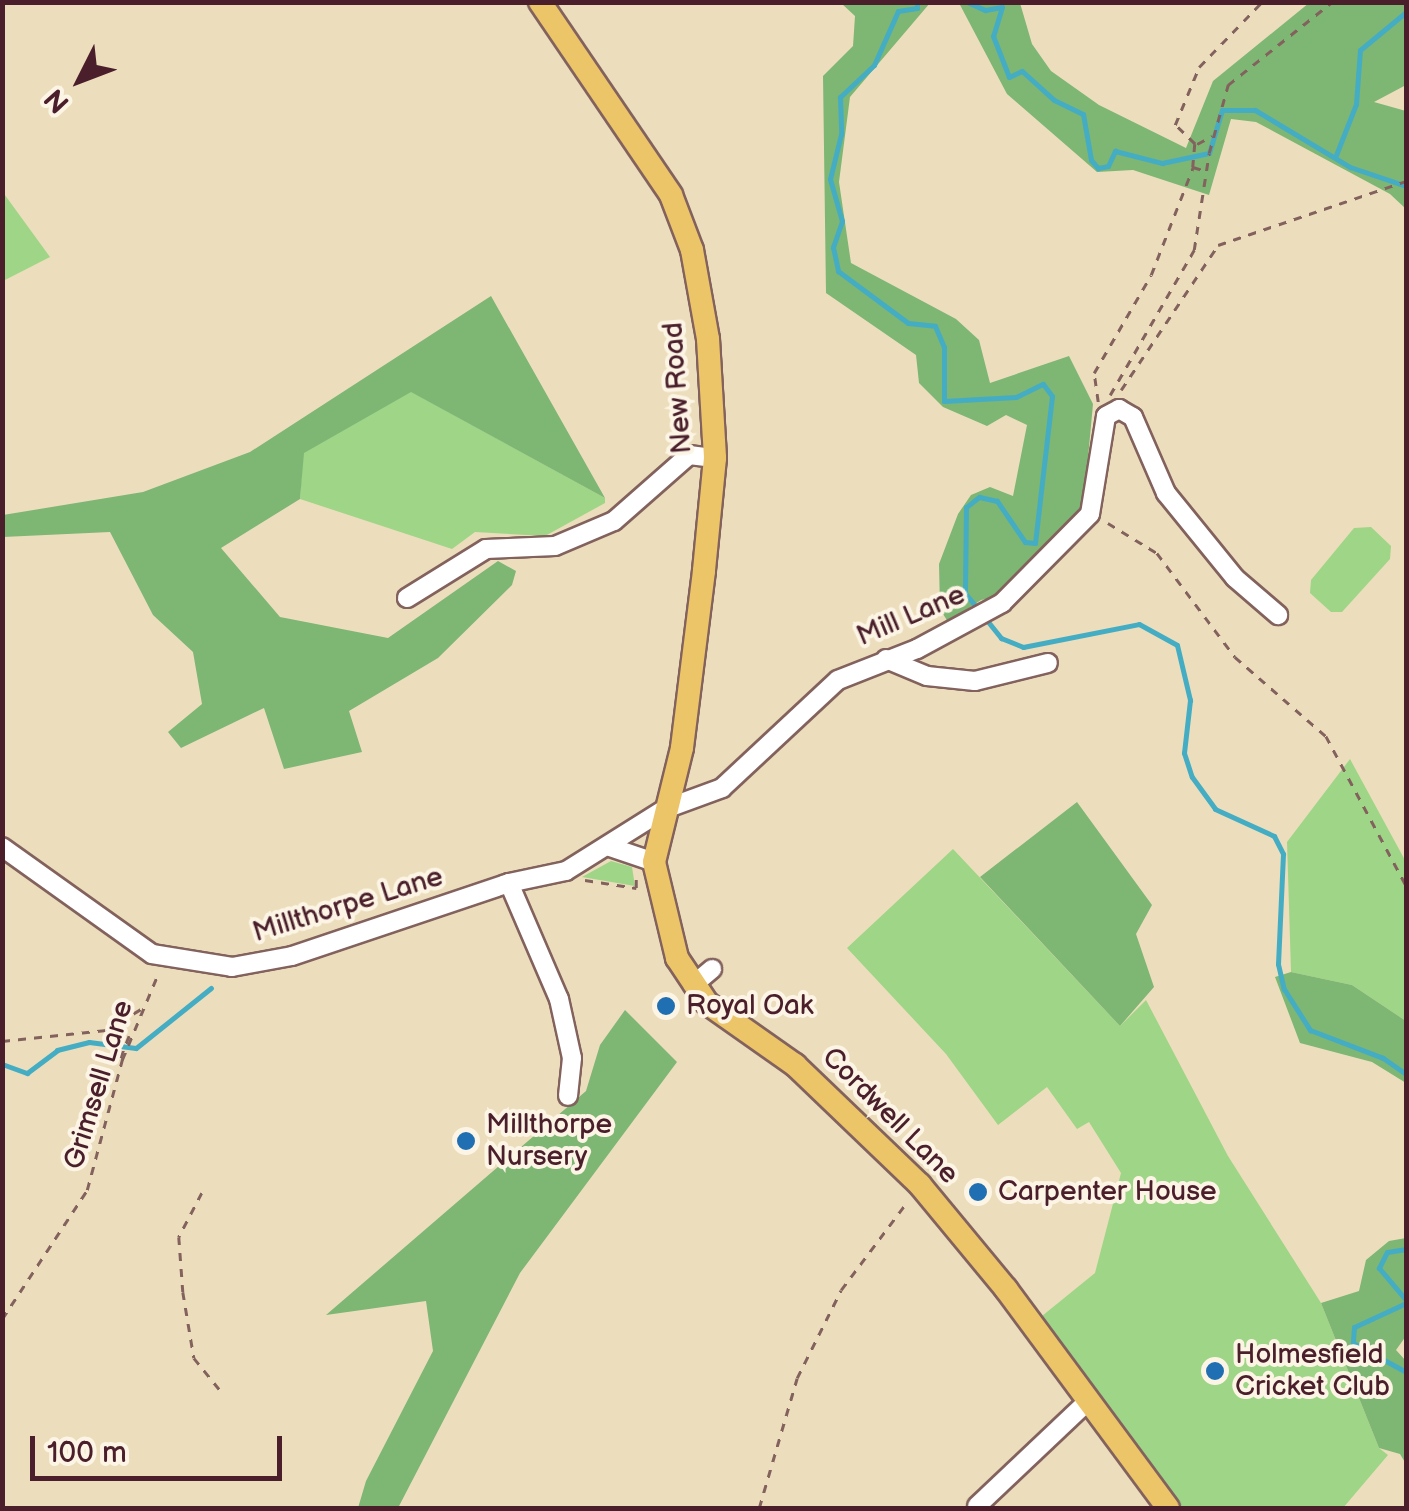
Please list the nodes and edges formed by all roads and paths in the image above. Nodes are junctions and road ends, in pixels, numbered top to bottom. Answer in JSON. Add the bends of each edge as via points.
{"nodes":[{"id":1,"x":540,"y":2,"type":"edge"},
{"id":2,"x":1262,"y":2,"type":"edge"},
{"id":3,"x":1332,"y":2,"type":"edge"},
{"id":4,"x":1213,"y":136,"type":"junction"},
{"id":5,"x":1195,"y":144,"type":"junction"},
{"id":6,"x":1193,"y":165,"type":"junction"},
{"id":7,"x":1208,"y":171,"type":"junction"},
{"id":8,"x":1406,"y":182,"type":"edge"},
{"id":9,"x":1106,"y":416,"type":"junction"},
{"id":10,"x":715,"y":458,"type":"junction"},
{"id":11,"x":1090,"y":514,"type":"junction"},
{"id":12,"x":406,"y":598,"type":"dead end"},
{"id":13,"x":1278,"y":614,"type":"dead end"},
{"id":14,"x":886,"y":658,"type":"junction"},
{"id":15,"x":1048,"y":663,"type":"dead end"},
{"id":16,"x":665,"y":809,"type":"junction"},
{"id":17,"x":2,"y":847,"type":"edge"},
{"id":18,"x":610,"y":847,"type":"junction"},
{"id":19,"x":644,"y":858,"type":"junction"},
{"id":20,"x":566,"y":871,"type":"junction"},
{"id":21,"x":509,"y":883,"type":"junction"},
{"id":22,"x":1406,"y":886,"type":"edge"},
{"id":23,"x":165,"y":961,"type":"junction"},
{"id":24,"x":712,"y":969,"type":"dead end"},
{"id":25,"x":693,"y":985,"type":"junction"},
{"id":26,"x":142,"y":1009,"type":"junction"},
{"id":27,"x":130,"y":1035,"type":"junction"},
{"id":28,"x":2,"y":1040,"type":"edge"},
{"id":29,"x":122,"y":1060,"type":"junction"},
{"id":30,"x":568,"y":1096,"type":"dead end"},
{"id":31,"x":920,"y":1185,"type":"junction"},
{"id":32,"x":202,"y":1194,"type":"dead end"},
{"id":33,"x":2,"y":1319,"type":"edge"},
{"id":34,"x":220,"y":1390,"type":"dead end"},
{"id":35,"x":1089,"y":1400,"type":"junction"},
{"id":36,"x":977,"y":1506,"type":"dead end"},
{"id":37,"x":759,"y":1508,"type":"edge"},
{"id":38,"x":1168,"y":1508,"type":"edge"}],
"edges":[{"from":1,"to":10,"type":"main road","name":"New Road","via":[[617,111],[692,250],[708,339]]},
{"from":2,"to":5,"type":"path","via":[[1198,66],[1176,125]]},
{"from":3,"to":4,"type":"path","via":[[1228,85]]},
{"from":4,"to":5,"type":"path"},
{"from":4,"to":7,"type":"path"},
{"from":5,"to":6,"type":"path"},
{"from":6,"to":7,"type":"path"},
{"from":6,"to":9,"type":"path","via":[[1151,275],[1094,373]]},
{"from":7,"to":9,"type":"path","via":[[1194,250],[1111,389]]},
{"from":8,"to":9,"type":"path","via":[[1218,245]]},
{"from":9,"to":11,"type":"street"},
{"from":9,"to":13,"type":"street","via":[[1120,409],[1133,417],[1166,494],[1235,578]]},
{"from":10,"to":12,"type":"street","via":[[689,455],[614,521],[555,546],[486,549]]},
{"from":10,"to":16,"type":"main road","name":"New Road","via":[[682,748]]},
{"from":11,"to":14,"type":"street","name":"Mill Lane","via":[[981,618]]},
{"from":11,"to":22,"type":"path","via":[[1156,553],[1235,657],[1326,736]]},
{"from":14,"to":15,"type":"street","via":[[927,676],[975,681]]},
{"from":14,"to":16,"type":"street","name":"Mill Lane","via":[[838,680],[722,788]]},
{"from":16,"to":18,"type":"street","name":"Millthorpe Lane"},
{"from":16,"to":19,"type":"main road","name":"Cordwell Lane"},
{"from":17,"to":23,"type":"street","name":"Millthorpe Lane"},
{"from":18,"to":19,"type":"street"},
{"from":18,"to":20,"type":"street","name":"Millthorpe Lane"},
{"from":19,"to":20,"type":"path","via":[[636,888]]},
{"from":19,"to":25,"type":"main road","name":"Cordwell Lane"},
{"from":20,"to":21,"type":"street","name":"Millthorpe Lane"},
{"from":21,"to":23,"type":"street","name":"Millthorpe Lane","via":[[292,956],[232,967]]},
{"from":21,"to":30,"type":"street","via":[[559,1000],[572,1058]]},
{"from":23,"to":26,"type":"path","name":"Grimsell Lane"},
{"from":24,"to":25,"type":"street"},
{"from":25,"to":31,"type":"main road","name":"Cordwell Lane","via":[[707,1003],[842,1105]]},
{"from":26,"to":27,"type":"path","name":"Grimsell Lane"},
{"from":26,"to":28,"type":"path","via":[[132,1009],[106,1030]]},
{"from":27,"to":29,"type":"path","name":"Grimsell Lane"},
{"from":27,"to":29,"type":"path","via":[[118,1054]]},
{"from":29,"to":33,"type":"path","name":"Grimsell Lane","via":[[87,1190]]},
{"from":31,"to":35,"type":"main road","name":"Cordwell Lane"},
{"from":31,"to":37,"type":"path","via":[[840,1290],[797,1378]]},
{"from":32,"to":34,"type":"path","via":[[179,1237],[183,1292],[194,1358]]},
{"from":35,"to":36,"type":"street"},
{"from":35,"to":38,"type":"main road","name":"Cordwell Lane"}]}
